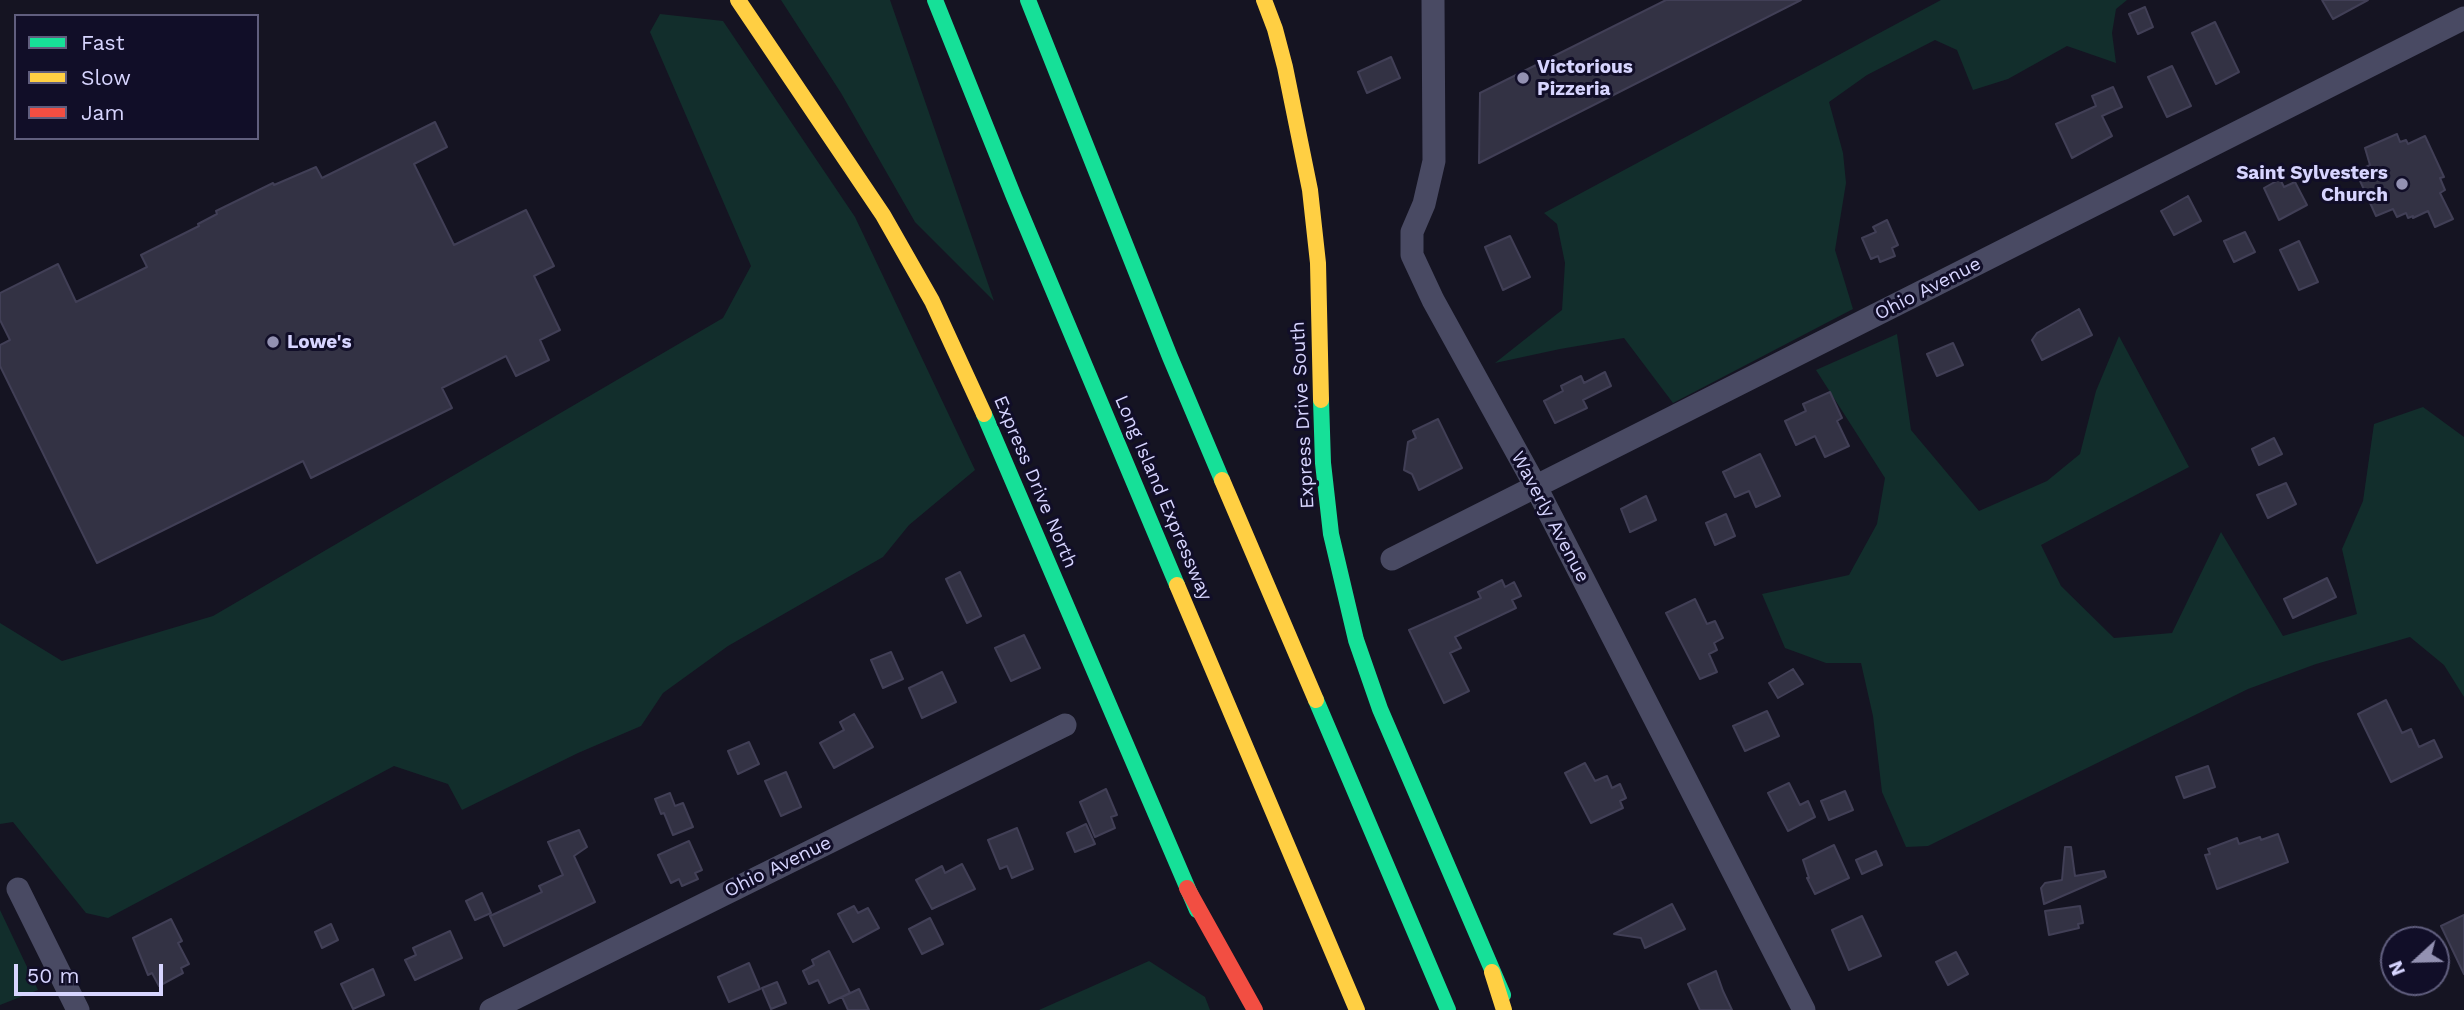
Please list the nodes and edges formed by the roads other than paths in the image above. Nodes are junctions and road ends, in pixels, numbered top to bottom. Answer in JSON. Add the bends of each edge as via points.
{"nodes":[{"id":1,"x":738,"y":0,"type":"edge"},
{"id":2,"x":935,"y":0,"type":"edge"},
{"id":3,"x":1028,"y":0,"type":"edge"},
{"id":4,"x":1264,"y":0,"type":"edge"},
{"id":5,"x":1433,"y":0,"type":"edge"},
{"id":6,"x":2464,"y":18,"type":"edge"},
{"id":7,"x":1536,"y":487,"type":"junction"},
{"id":8,"x":1392,"y":559,"type":"dead end"},
{"id":9,"x":1065,"y":724,"type":"dead end"},
{"id":10,"x":1187,"y":888,"type":"junction"},
{"id":11,"x":18,"y":889,"type":"dead end"},
{"id":12,"x":1492,"y":972,"type":"junction"},
{"id":13,"x":78,"y":1010,"type":"edge"},
{"id":14,"x":491,"y":1010,"type":"edge"},
{"id":15,"x":1239,"y":1010,"type":"edge"},
{"id":16,"x":1255,"y":1010,"type":"edge"},
{"id":17,"x":1357,"y":1010,"type":"edge"},
{"id":18,"x":1448,"y":1010,"type":"edge"},
{"id":19,"x":1504,"y":1010,"type":"edge"},
{"id":20,"x":1510,"y":1010,"type":"edge"},
{"id":21,"x":1804,"y":1010,"type":"edge"}],
"edges":[{"from":1,"to":10,"type":"main road","name":"Express Drive North","via":[[883,215],[932,301]]},
{"from":2,"to":17,"type":"main road","name":"Long Island Expressway"},
{"from":3,"to":18,"type":"main road","via":[[1170,357]]},
{"from":4,"to":12,"type":"main road","name":"Express Drive South","via":[[1296,110],[1312,202],[1323,463],[1338,570],[1376,698]]},
{"from":5,"to":7,"type":"street","name":"Waverly Avenue","via":[[1434,161],[1412,232],[1412,255]]},
{"from":6,"to":7,"type":"street","name":"Ohio Avenue"},
{"from":7,"to":8,"type":"street","name":"Ohio Avenue"},
{"from":7,"to":21,"type":"street","name":"Waverly Avenue"},
{"from":9,"to":14,"type":"street","name":"Ohio Avenue"},
{"from":10,"to":15,"type":"main road","name":"Express Drive North"},
{"from":10,"to":16,"type":"main road"},
{"from":11,"to":13,"type":"street"},
{"from":12,"to":19,"type":"main road"},
{"from":12,"to":20,"type":"main road","name":"Express Drive South"}]}
